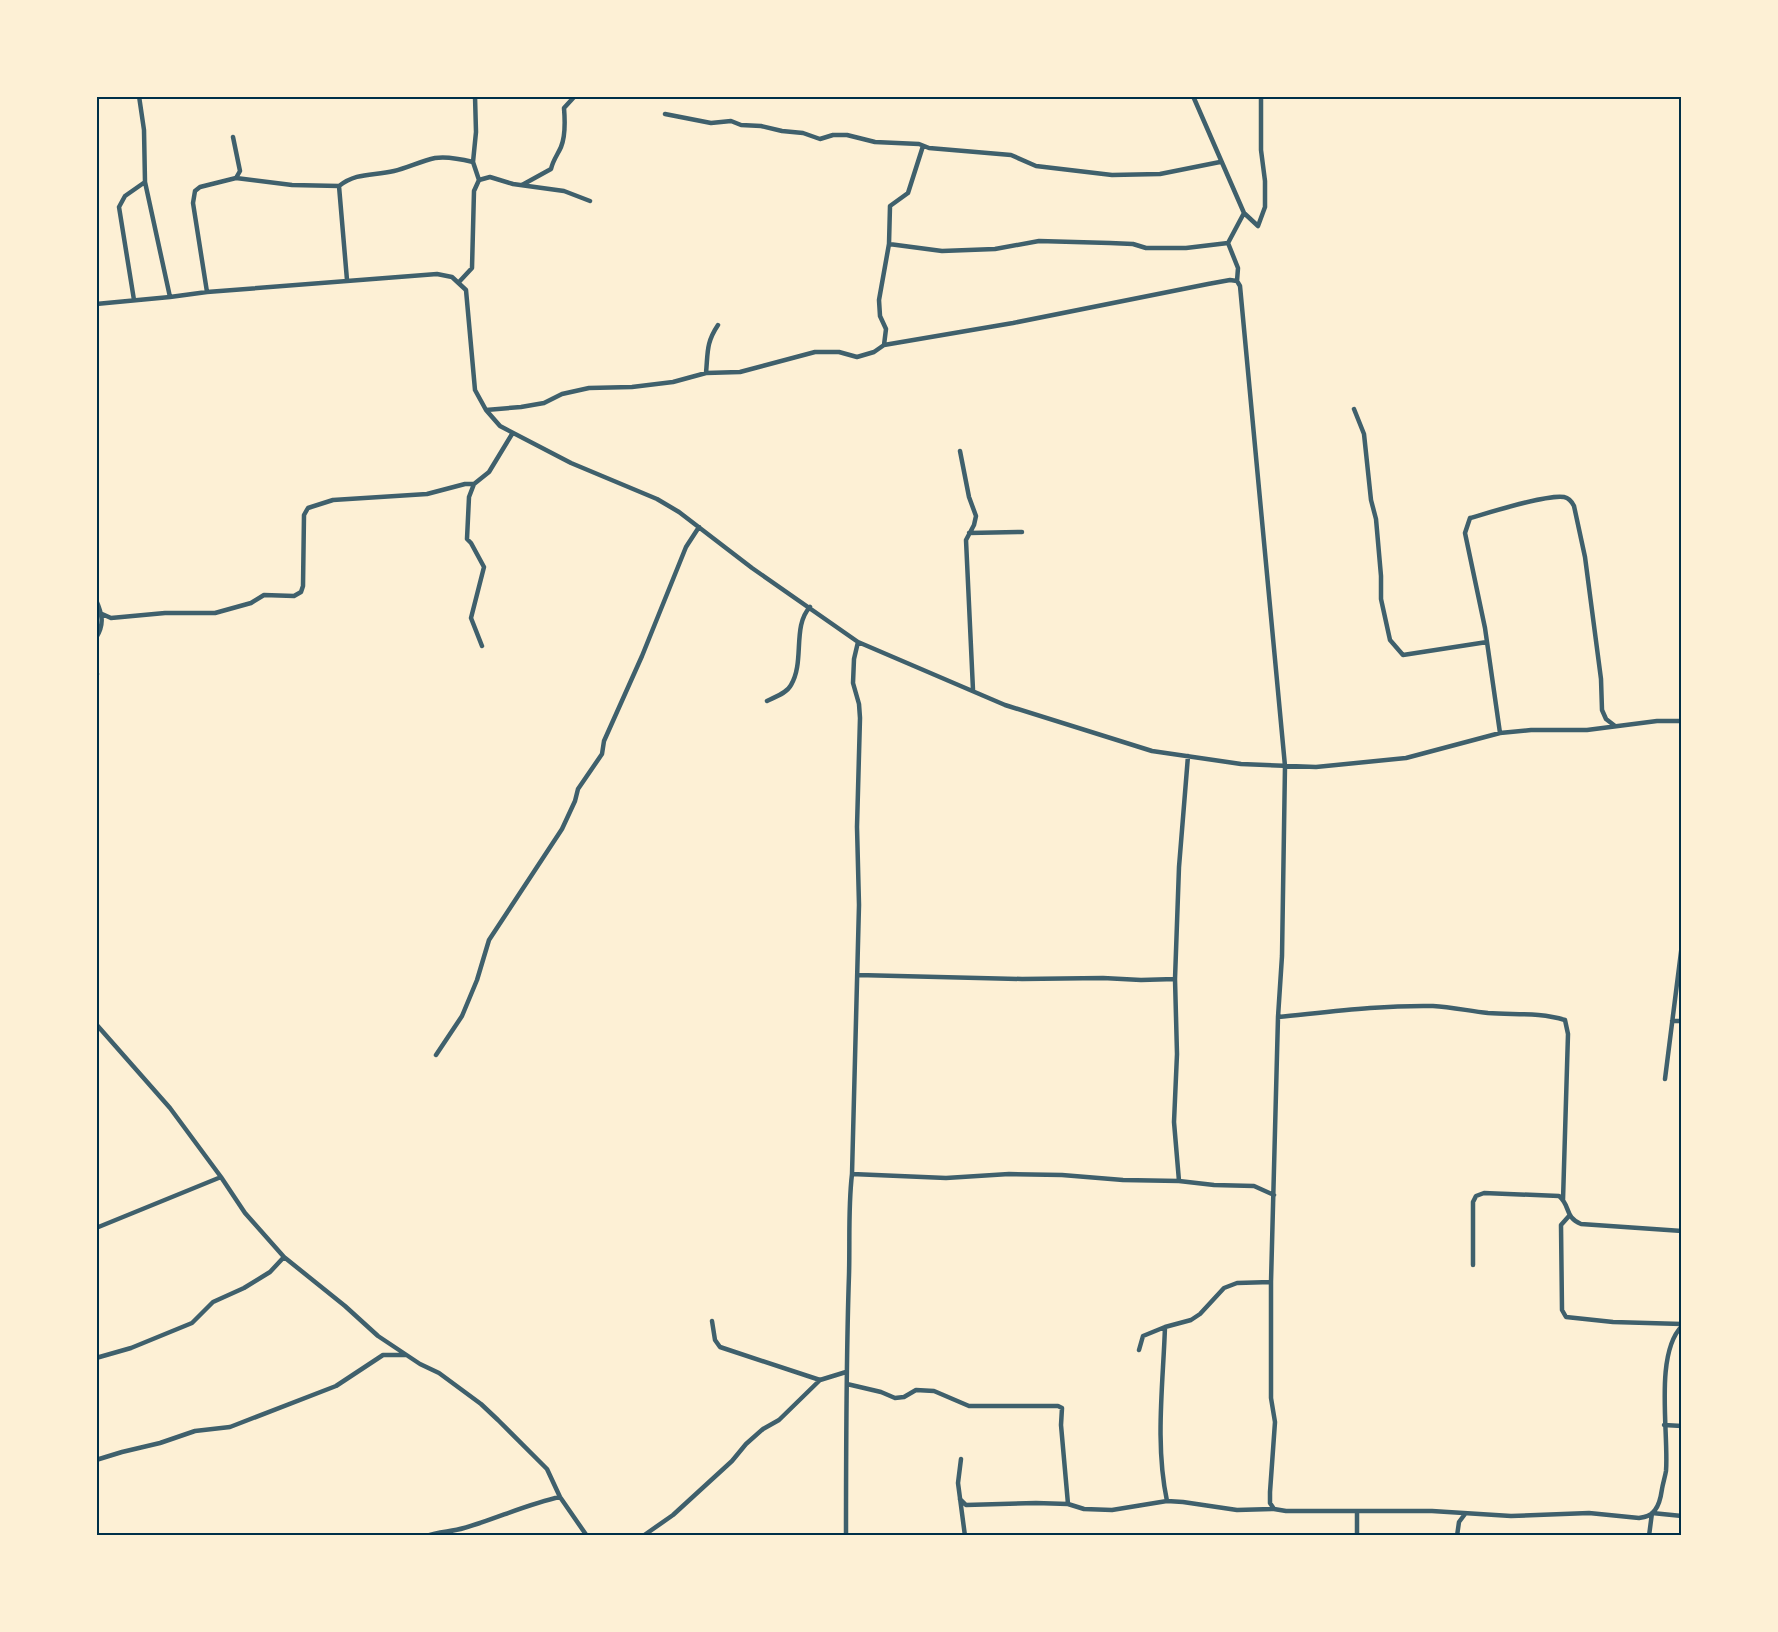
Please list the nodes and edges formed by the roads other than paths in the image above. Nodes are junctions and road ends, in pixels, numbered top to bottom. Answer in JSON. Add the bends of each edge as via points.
{"nodes":[{"id":1,"x":139,"y":96,"type":"edge"},
{"id":2,"x":475,"y":96,"type":"edge"},
{"id":3,"x":575,"y":96,"type":"edge"},
{"id":4,"x":1193,"y":96,"type":"edge"},
{"id":5,"x":1261,"y":96,"type":"edge"},
{"id":6,"x":665,"y":114,"type":"dead end"},
{"id":7,"x":233,"y":137,"type":"dead end"},
{"id":8,"x":923,"y":146,"type":"junction"},
{"id":9,"x":473,"y":162,"type":"junction"},
{"id":10,"x":1220,"y":162,"type":"junction"},
{"id":11,"x":236,"y":178,"type":"junction"},
{"id":12,"x":479,"y":180,"type":"junction"},
{"id":13,"x":145,"y":183,"type":"junction"},
{"id":14,"x":522,"y":185,"type":"junction"},
{"id":15,"x":339,"y":186,"type":"junction"},
{"id":16,"x":590,"y":201,"type":"dead end"},
{"id":17,"x":1244,"y":213,"type":"junction"},
{"id":18,"x":1228,"y":243,"type":"junction"},
{"id":19,"x":889,"y":244,"type":"junction"},
{"id":20,"x":347,"y":280,"type":"junction"},
{"id":21,"x":1237,"y":281,"type":"junction"},
{"id":22,"x":459,"y":282,"type":"junction"},
{"id":23,"x":207,"y":292,"type":"junction"},
{"id":24,"x":170,"y":297,"type":"junction"},
{"id":25,"x":134,"y":300,"type":"junction"},
{"id":26,"x":96,"y":304,"type":"edge"},
{"id":27,"x":718,"y":325,"type":"dead end"},
{"id":28,"x":884,"y":345,"type":"junction"},
{"id":29,"x":706,"y":373,"type":"junction"},
{"id":30,"x":1354,"y":409,"type":"dead end"},
{"id":31,"x":486,"y":410,"type":"junction"},
{"id":32,"x":512,"y":434,"type":"junction"},
{"id":33,"x":960,"y":451,"type":"dead end"},
{"id":34,"x":474,"y":484,"type":"junction"},
{"id":35,"x":699,"y":527,"type":"junction"},
{"id":36,"x":1022,"y":532,"type":"dead end"},
{"id":37,"x":969,"y":533,"type":"junction"},
{"id":38,"x":96,"y":600,"type":"edge"},
{"id":39,"x":810,"y":607,"type":"junction"},
{"id":40,"x":102,"y":614,"type":"junction"},
{"id":41,"x":96,"y":638,"type":"edge"},
{"id":42,"x":858,"y":642,"type":"junction"},
{"id":43,"x":1487,"y":642,"type":"junction"},
{"id":44,"x":482,"y":646,"type":"dead end"},
{"id":45,"x":973,"y":690,"type":"junction"},
{"id":46,"x":767,"y":701,"type":"dead end"},
{"id":47,"x":1682,"y":721,"type":"edge"},
{"id":48,"x":1616,"y":726,"type":"junction"},
{"id":49,"x":1500,"y":733,"type":"junction"},
{"id":50,"x":1188,"y":756,"type":"junction"},
{"id":51,"x":1285,"y":766,"type":"junction"},
{"id":52,"x":1682,"y":944,"type":"edge"},
{"id":53,"x":858,"y":975,"type":"junction"},
{"id":54,"x":1175,"y":979,"type":"junction"},
{"id":55,"x":1278,"y":1017,"type":"junction"},
{"id":56,"x":1682,"y":1021,"type":"edge"},
{"id":57,"x":1672,"y":1022,"type":"junction"},
{"id":58,"x":96,"y":1024,"type":"edge"},
{"id":59,"x":436,"y":1055,"type":"dead end"},
{"id":60,"x":1665,"y":1079,"type":"dead end"},
{"id":61,"x":852,"y":1174,"type":"junction"},
{"id":62,"x":221,"y":1177,"type":"junction"},
{"id":63,"x":1179,"y":1181,"type":"junction"},
{"id":64,"x":1274,"y":1195,"type":"junction"},
{"id":65,"x":1563,"y":1200,"type":"junction"},
{"id":66,"x":1569,"y":1216,"type":"junction"},
{"id":67,"x":96,"y":1228,"type":"edge"},
{"id":68,"x":1682,"y":1231,"type":"edge"},
{"id":69,"x":284,"y":1257,"type":"junction"},
{"id":70,"x":1473,"y":1264,"type":"dead end"},
{"id":71,"x":1271,"y":1282,"type":"junction"},
{"id":72,"x":712,"y":1321,"type":"dead end"},
{"id":73,"x":1682,"y":1325,"type":"edge"},
{"id":74,"x":1165,"y":1327,"type":"junction"},
{"id":75,"x":1139,"y":1350,"type":"dead end"},
{"id":76,"x":405,"y":1355,"type":"junction"},
{"id":77,"x":96,"y":1358,"type":"edge"},
{"id":78,"x":846,"y":1372,"type":"junction"},
{"id":79,"x":819,"y":1380,"type":"junction"},
{"id":80,"x":847,"y":1384,"type":"junction"},
{"id":81,"x":1664,"y":1425,"type":"junction"},
{"id":82,"x":1682,"y":1426,"type":"edge"},
{"id":83,"x":961,"y":1459,"type":"dead end"},
{"id":84,"x":96,"y":1460,"type":"edge"},
{"id":85,"x":560,"y":1497,"type":"junction"},
{"id":86,"x":960,"y":1499,"type":"junction"},
{"id":87,"x":1167,"y":1502,"type":"junction"},
{"id":88,"x":1068,"y":1504,"type":"junction"},
{"id":89,"x":1274,"y":1509,"type":"junction"},
{"id":90,"x":1357,"y":1513,"type":"junction"},
{"id":91,"x":1465,"y":1514,"type":"junction"},
{"id":92,"x":1652,"y":1514,"type":"junction"},
{"id":93,"x":1682,"y":1516,"type":"edge"},
{"id":94,"x":426,"y":1536,"type":"edge"},
{"id":95,"x":587,"y":1536,"type":"edge"},
{"id":96,"x":643,"y":1536,"type":"edge"},
{"id":97,"x":846,"y":1536,"type":"edge"},
{"id":98,"x":965,"y":1536,"type":"edge"},
{"id":99,"x":1357,"y":1536,"type":"edge"},
{"id":100,"x":1457,"y":1536,"type":"edge"},
{"id":101,"x":1648,"y":1536,"type":"edge"}],
"edges":[{"from":1,"to":13,"type":"street"},
{"from":2,"to":9,"type":"street"},
{"from":3,"to":14,"type":"street","via":[[564,108],[566,122],[561,147],[551,168]]},
{"from":4,"to":10,"type":"street"},
{"from":5,"to":17,"type":"street","via":[[1265,207],[1258,226]]},
{"from":6,"to":8,"type":"street","via":[[711,123],[731,120],[820,139],[847,135],[874,142]]},
{"from":7,"to":11,"type":"street","via":[[240,171]]},
{"from":8,"to":10,"type":"street","via":[[1011,155],[1036,166],[1112,176],[1160,174]]},
{"from":8,"to":19,"type":"street","via":[[908,193],[890,206]]},
{"from":9,"to":12,"type":"street"},
{"from":9,"to":15,"type":"street","via":[[435,158],[393,172],[349,178]]},
{"from":10,"to":17,"type":"street"},
{"from":11,"to":15,"type":"street"},
{"from":11,"to":23,"type":"street","via":[[195,191],[193,203]]},
{"from":12,"to":14,"type":"street","via":[[490,177]]},
{"from":12,"to":22,"type":"street","via":[[474,191],[472,268]]},
{"from":13,"to":24,"type":"street"},
{"from":13,"to":25,"type":"street","via":[[126,195],[119,207]]},
{"from":14,"to":16,"type":"street","via":[[564,191]]},
{"from":15,"to":20,"type":"street"},
{"from":17,"to":18,"type":"street"},
{"from":18,"to":19,"type":"street","via":[[1146,248],[1133,244],[1040,241],[995,249],[942,250]]},
{"from":18,"to":21,"type":"street","via":[[1238,268]]},
{"from":19,"to":28,"type":"street","via":[[879,300],[886,329]]},
{"from":20,"to":22,"type":"street","via":[[437,274]]},
{"from":20,"to":23,"type":"street"},
{"from":21,"to":28,"type":"street"},
{"from":21,"to":51,"type":"street"},
{"from":22,"to":31,"type":"street","via":[[466,290],[475,390]]},
{"from":23,"to":24,"type":"street"},
{"from":24,"to":25,"type":"street"},
{"from":25,"to":26,"type":"street"},
{"from":27,"to":29,"type":"street","via":[[710,338]]},
{"from":28,"to":29,"type":"street","via":[[857,357],[815,352],[740,372]]},
{"from":29,"to":31,"type":"street","via":[[673,382],[589,388],[544,403]]},
{"from":30,"to":43,"type":"street","via":[[1364,434],[1381,599],[1390,640],[1402,655]]},
{"from":31,"to":32,"type":"street"},
{"from":32,"to":34,"type":"street","via":[[489,472]]},
{"from":32,"to":35,"type":"street","via":[[657,499]]},
{"from":33,"to":37,"type":"street","via":[[976,516]]},
{"from":34,"to":40,"type":"street","via":[[427,494],[333,500],[308,508],[304,515],[303,586],[294,596],[264,595],[251,603],[215,613],[111,618]]},
{"from":34,"to":44,"type":"street","via":[[469,497],[467,539],[484,567],[471,618]]},
{"from":35,"to":39,"type":"street"},
{"from":35,"to":59,"type":"street","via":[[686,547],[604,741],[602,754],[578,789],[562,829],[489,940],[462,1016]]},
{"from":36,"to":37,"type":"street"},
{"from":37,"to":45,"type":"street"},
{"from":38,"to":40,"type":"street"},
{"from":39,"to":42,"type":"street"},
{"from":39,"to":46,"type":"street","via":[[800,621],[800,651],[791,686]]},
{"from":40,"to":41,"type":"street"},
{"from":42,"to":45,"type":"street"},
{"from":42,"to":53,"type":"street","via":[[853,683],[860,711]]},
{"from":43,"to":48,"type":"street","via":[[1465,533],[1470,518],[1564,497],[1575,506],[1585,557],[1602,710]]},
{"from":43,"to":49,"type":"street"},
{"from":45,"to":50,"type":"street","via":[[1005,705],[1110,739]]},
{"from":47,"to":48,"type":"street"},
{"from":48,"to":49,"type":"street"},
{"from":49,"to":51,"type":"street","via":[[1406,758],[1316,767]]},
{"from":50,"to":51,"type":"street"},
{"from":50,"to":54,"type":"street"},
{"from":51,"to":55,"type":"street"},
{"from":52,"to":57,"type":"street"},
{"from":53,"to":54,"type":"street"},
{"from":53,"to":61,"type":"street"},
{"from":54,"to":63,"type":"street","via":[[1174,1122]]},
{"from":55,"to":64,"type":"street"},
{"from":55,"to":65,"type":"street","via":[[1432,1006],[1488,1013],[1545,1014],[1565,1020],[1568,1034]]},
{"from":56,"to":57,"type":"street"},
{"from":57,"to":60,"type":"street"},
{"from":58,"to":62,"type":"street","via":[[170,1108]]},
{"from":61,"to":63,"type":"street","via":[[946,1178],[1062,1175]]},
{"from":61,"to":78,"type":"street","via":[[848,1206]]},
{"from":62,"to":67,"type":"street"},
{"from":62,"to":69,"type":"street","via":[[245,1213]]},
{"from":63,"to":64,"type":"street","via":[[1254,1186]]},
{"from":64,"to":71,"type":"street"},
{"from":65,"to":66,"type":"street"},
{"from":65,"to":70,"type":"street","via":[[1559,1196],[1476,1196]]},
{"from":66,"to":68,"type":"street","via":[[1581,1224]]},
{"from":66,"to":73,"type":"street","via":[[1561,1225],[1562,1310],[1566,1317]]},
{"from":69,"to":76,"type":"street"},
{"from":69,"to":77,"type":"street","via":[[270,1272],[213,1302],[192,1323]]},
{"from":71,"to":74,"type":"street","via":[[1237,1283],[1224,1288],[1191,1320]]},
{"from":71,"to":89,"type":"street","via":[[1271,1398],[1275,1422],[1270,1503]]},
{"from":72,"to":79,"type":"street","via":[[720,1347]]},
{"from":73,"to":81,"type":"street","via":[[1669,1358]]},
{"from":74,"to":75,"type":"street","via":[[1143,1336]]},
{"from":74,"to":87,"type":"street","via":[[1160,1397]]},
{"from":76,"to":84,"type":"street","via":[[382,1355],[336,1386],[230,1427],[195,1431]]},
{"from":76,"to":85,"type":"street","via":[[446,1378],[498,1420],[548,1469]]},
{"from":78,"to":79,"type":"street"},
{"from":78,"to":80,"type":"street"},
{"from":79,"to":96,"type":"street","via":[[673,1515]]},
{"from":80,"to":88,"type":"street","via":[[895,1398],[916,1390],[934,1391],[969,1406],[1062,1408]]},
{"from":80,"to":97,"type":"street"},
{"from":81,"to":82,"type":"street"},
{"from":81,"to":92,"type":"street","via":[[1666,1470],[1660,1501]]},
{"from":83,"to":86,"type":"street"},
{"from":85,"to":94,"type":"street","via":[[461,1529]]},
{"from":85,"to":95,"type":"street"},
{"from":86,"to":88,"type":"street","via":[[966,1505]]},
{"from":86,"to":98,"type":"street"},
{"from":87,"to":88,"type":"street","via":[[1112,1510]]},
{"from":87,"to":89,"type":"street","via":[[1238,1510]]},
{"from":89,"to":90,"type":"street"},
{"from":90,"to":91,"type":"street"},
{"from":90,"to":99,"type":"street"},
{"from":91,"to":92,"type":"street","via":[[1589,1513],[1639,1518]]},
{"from":91,"to":100,"type":"street"},
{"from":92,"to":93,"type":"street"},
{"from":92,"to":101,"type":"street"}]}
